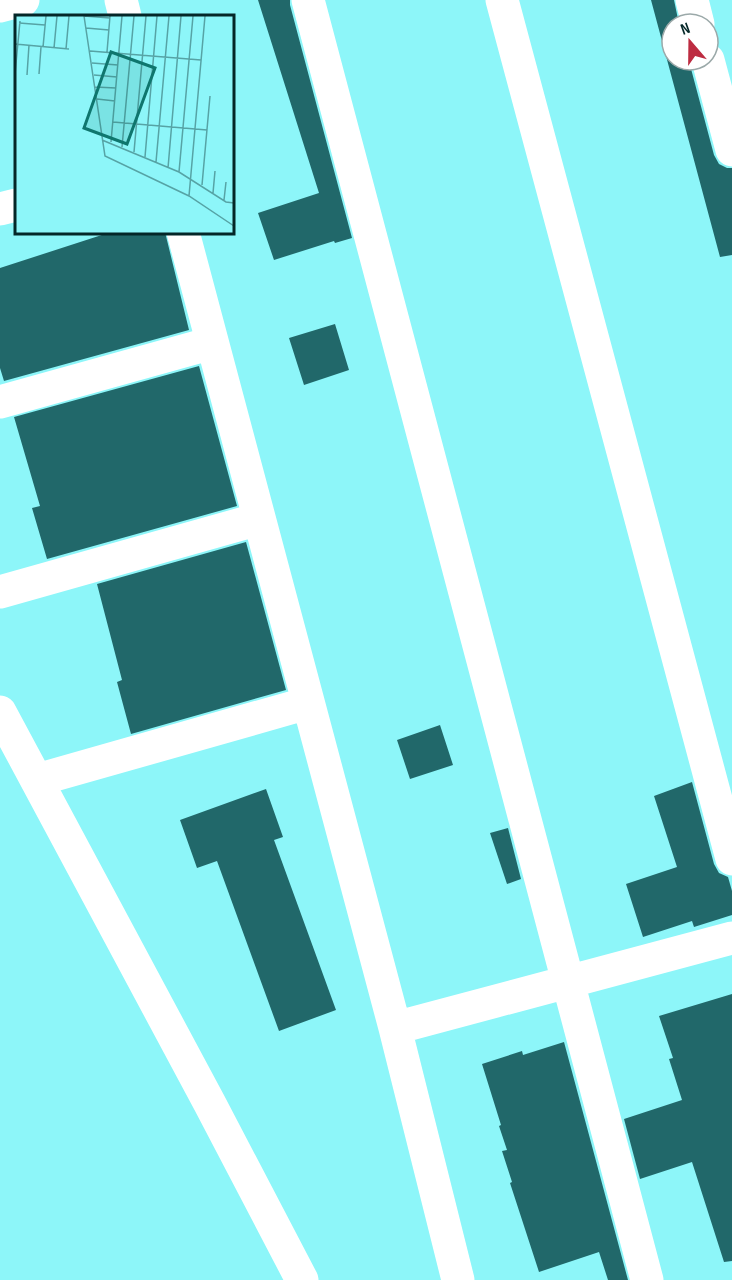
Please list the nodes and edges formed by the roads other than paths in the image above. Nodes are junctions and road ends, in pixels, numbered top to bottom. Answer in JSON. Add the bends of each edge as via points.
{"nodes":[{"id":1,"x":23,"y":0,"type":"edge"},
{"id":2,"x":121,"y":0,"type":"edge"},
{"id":3,"x":308,"y":0,"type":"edge"},
{"id":4,"x":502,"y":0,"type":"edge"},
{"id":5,"x":0,"y":6,"type":"edge"},
{"id":6,"x":125,"y":15,"type":"edge"},
{"id":7,"x":711,"y":72,"type":"edge"},
{"id":8,"x":732,"y":150,"type":"edge"},
{"id":9,"x":15,"y":205,"type":"edge"},
{"id":10,"x":0,"y":209,"type":"edge"},
{"id":11,"x":184,"y":234,"type":"edge"},
{"id":12,"x":212,"y":342,"type":"junction"},
{"id":13,"x":0,"y":402,"type":"edge"},
{"id":14,"x":259,"y":519,"type":"junction"},
{"id":15,"x":0,"y":592,"type":"edge"},
{"id":16,"x":308,"y":703,"type":"junction"},
{"id":17,"x":0,"y":712,"type":"edge"},
{"id":18,"x":37,"y":780,"type":"junction"},
{"id":19,"x":732,"y":859,"type":"edge"},
{"id":20,"x":732,"y":938,"type":"edge"},
{"id":21,"x":568,"y":982,"type":"junction"},
{"id":22,"x":394,"y":1028,"type":"junction"},
{"id":23,"x":302,"y":1280,"type":"edge"},
{"id":24,"x":458,"y":1280,"type":"edge"},
{"id":25,"x":647,"y":1280,"type":"edge"}],
"edges":[{"from":1,"to":5,"type":"street"},
{"from":2,"to":6,"type":"street"},
{"from":3,"to":21,"type":"street"},
{"from":4,"to":19,"type":"street"},
{"from":7,"to":8,"type":"street"},
{"from":9,"to":10,"type":"street"},
{"from":11,"to":12,"type":"street"},
{"from":12,"to":13,"type":"street"},
{"from":12,"to":14,"type":"street"},
{"from":14,"to":15,"type":"street"},
{"from":14,"to":16,"type":"street"},
{"from":16,"to":18,"type":"street"},
{"from":16,"to":22,"type":"street"},
{"from":17,"to":18,"type":"street"},
{"from":18,"to":23,"type":"street"},
{"from":20,"to":21,"type":"street"},
{"from":21,"to":22,"type":"street"},
{"from":21,"to":25,"type":"street"},
{"from":22,"to":24,"type":"street"}]}
